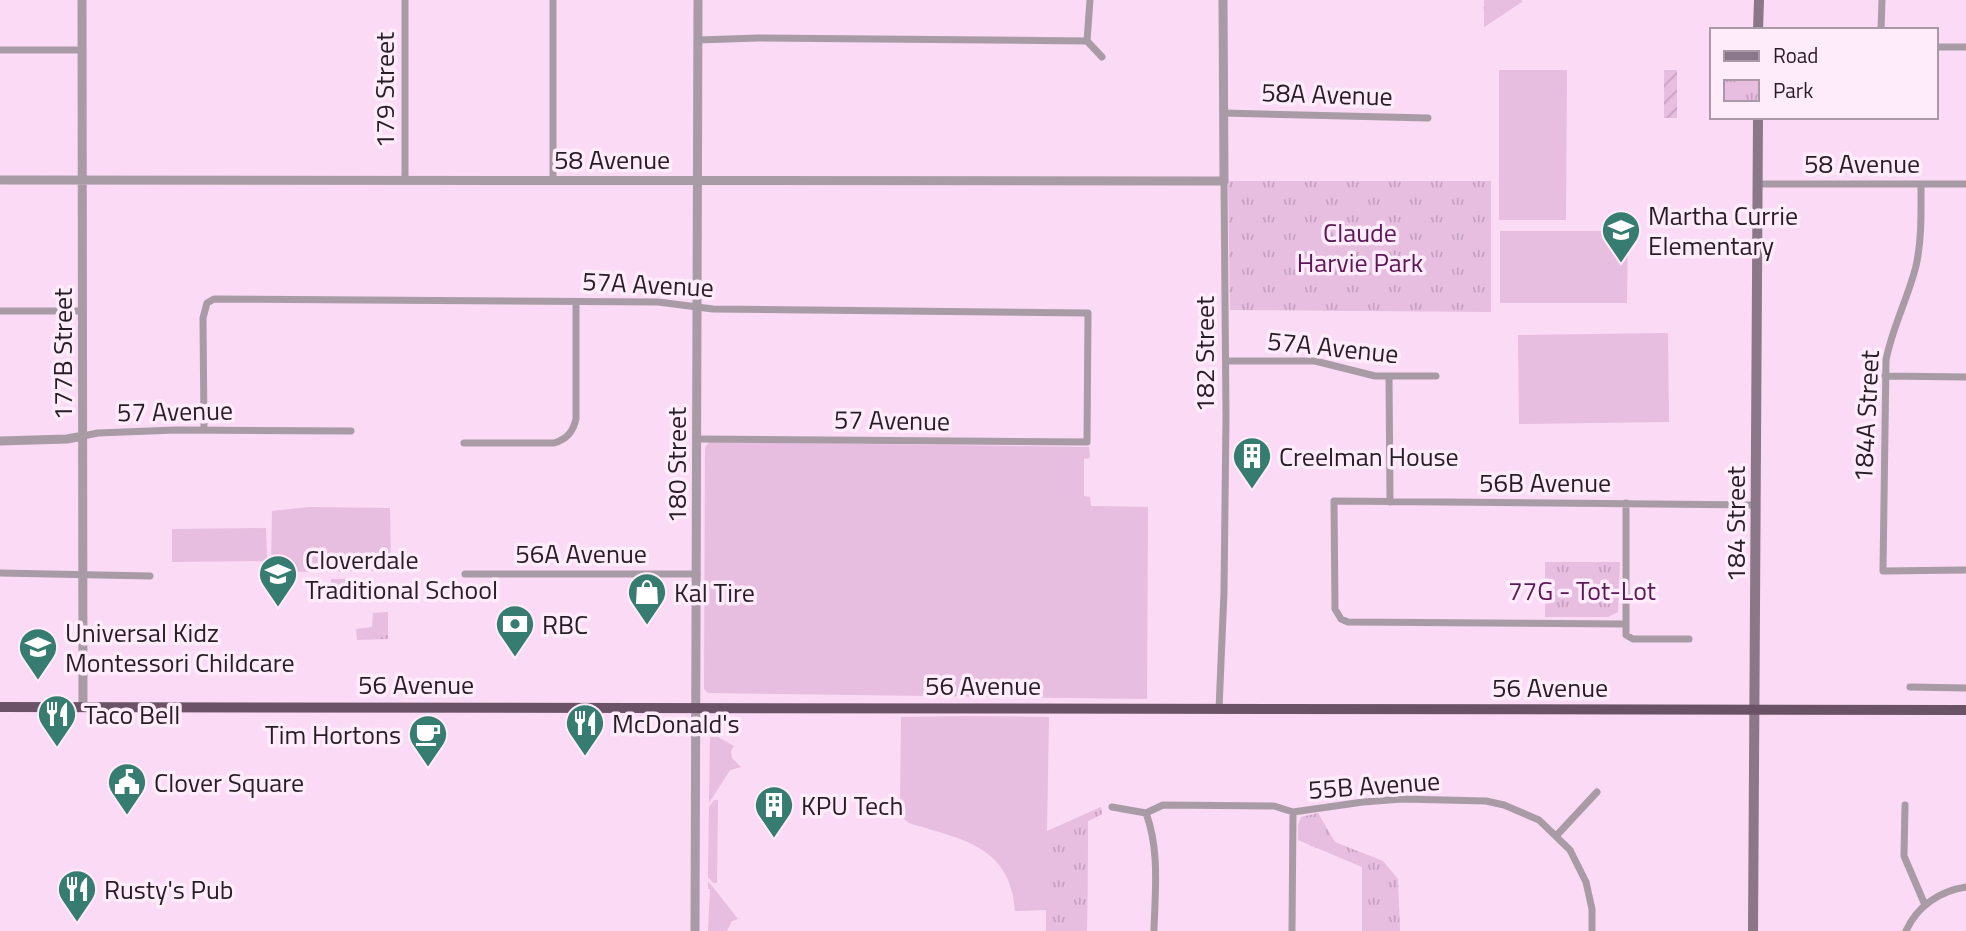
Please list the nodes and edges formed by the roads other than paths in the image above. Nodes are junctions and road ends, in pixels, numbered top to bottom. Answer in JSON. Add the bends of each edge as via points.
{"nodes":[{"id":1,"x":82,"y":0,"type":"edge"},
{"id":2,"x":405,"y":0,"type":"edge"},
{"id":3,"x":553,"y":0,"type":"edge"},
{"id":4,"x":698,"y":0,"type":"edge"},
{"id":5,"x":1090,"y":0,"type":"edge"},
{"id":6,"x":1223,"y":0,"type":"edge"},
{"id":7,"x":1759,"y":0,"type":"edge"},
{"id":8,"x":1882,"y":0,"type":"edge"},
{"id":9,"x":1758,"y":28,"type":"edge"},
{"id":10,"x":1881,"y":28,"type":"edge"},
{"id":11,"x":698,"y":40,"type":"junction"},
{"id":12,"x":1087,"y":41,"type":"junction"},
{"id":13,"x":1938,"y":47,"type":"edge"},
{"id":14,"x":1966,"y":47,"type":"edge"},
{"id":15,"x":0,"y":50,"type":"edge"},
{"id":16,"x":82,"y":50,"type":"junction"},
{"id":17,"x":1102,"y":57,"type":"dead end"},
{"id":18,"x":1224,"y":113,"type":"junction"},
{"id":19,"x":1428,"y":118,"type":"dead end"},
{"id":20,"x":1758,"y":119,"type":"edge"},
{"id":21,"x":0,"y":180,"type":"edge"},
{"id":22,"x":82,"y":180,"type":"junction"},
{"id":23,"x":405,"y":180,"type":"junction"},
{"id":24,"x":698,"y":180,"type":"junction"},
{"id":25,"x":553,"y":181,"type":"junction"},
{"id":26,"x":1224,"y":181,"type":"junction"},
{"id":27,"x":1758,"y":184,"type":"junction"},
{"id":28,"x":1921,"y":184,"type":"junction"},
{"id":29,"x":1966,"y":184,"type":"edge"},
{"id":30,"x":576,"y":302,"type":"junction"},
{"id":31,"x":697,"y":307,"type":"junction"},
{"id":32,"x":0,"y":311,"type":"edge"},
{"id":33,"x":83,"y":311,"type":"junction"},
{"id":34,"x":1226,"y":361,"type":"junction"},
{"id":35,"x":1388,"y":376,"type":"junction"},
{"id":36,"x":1436,"y":376,"type":"dead end"},
{"id":37,"x":1885,"y":376,"type":"junction"},
{"id":38,"x":1966,"y":377,"type":"edge"},
{"id":39,"x":204,"y":430,"type":"junction"},
{"id":40,"x":351,"y":430,"type":"dead end"},
{"id":41,"x":83,"y":436,"type":"junction"},
{"id":42,"x":697,"y":439,"type":"junction"},
{"id":43,"x":0,"y":441,"type":"edge"},
{"id":44,"x":1087,"y":442,"type":"joint"},
{"id":45,"x":464,"y":443,"type":"dead end"},
{"id":46,"x":1390,"y":502,"type":"junction"},
{"id":47,"x":1626,"y":503,"type":"junction"},
{"id":48,"x":1756,"y":505,"type":"junction"},
{"id":49,"x":1966,"y":570,"type":"edge"},
{"id":50,"x":0,"y":573,"type":"edge"},
{"id":51,"x":83,"y":573,"type":"junction"},
{"id":52,"x":464,"y":574,"type":"dead end"},
{"id":53,"x":697,"y":574,"type":"junction"},
{"id":54,"x":150,"y":576,"type":"dead end"},
{"id":55,"x":1624,"y":624,"type":"junction"},
{"id":56,"x":1689,"y":639,"type":"dead end"},
{"id":57,"x":1910,"y":687,"type":"dead end"},
{"id":58,"x":1966,"y":688,"type":"edge"},
{"id":59,"x":0,"y":707,"type":"edge"},
{"id":60,"x":83,"y":707,"type":"junction"},
{"id":61,"x":696,"y":707,"type":"junction"},
{"id":62,"x":1219,"y":709,"type":"junction"},
{"id":63,"x":1966,"y":710,"type":"edge"},
{"id":64,"x":1755,"y":711,"type":"junction"},
{"id":65,"x":1597,"y":792,"type":"dead end"},
{"id":66,"x":1905,"y":805,"type":"dead end"},
{"id":67,"x":1112,"y":807,"type":"dead end"},
{"id":68,"x":1293,"y":812,"type":"junction"},
{"id":69,"x":1146,"y":813,"type":"junction"},
{"id":70,"x":1557,"y":835,"type":"junction"},
{"id":71,"x":1966,"y":887,"type":"edge"},
{"id":72,"x":1925,"y":905,"type":"junction"},
{"id":73,"x":695,"y":931,"type":"edge"},
{"id":74,"x":1154,"y":931,"type":"edge"},
{"id":75,"x":1292,"y":931,"type":"edge"},
{"id":76,"x":1592,"y":931,"type":"edge"},
{"id":77,"x":1753,"y":931,"type":"edge"},
{"id":78,"x":1906,"y":931,"type":"edge"}],
"edges":[{"from":1,"to":16,"type":"street","name":"177B Street"},
{"from":2,"to":23,"type":"street","name":"179 Street"},
{"from":3,"to":25,"type":"street"},
{"from":4,"to":11,"type":"street","name":"180 Street"},
{"from":5,"to":12,"type":"street"},
{"from":6,"to":18,"type":"street","name":"182 Street"},
{"from":7,"to":9,"type":"main road"},
{"from":8,"to":10,"type":"street"},
{"from":11,"to":12,"type":"street"},
{"from":11,"to":24,"type":"street","name":"180 Street"},
{"from":12,"to":17,"type":"street"},
{"from":13,"to":14,"type":"street"},
{"from":15,"to":16,"type":"street"},
{"from":16,"to":22,"type":"street","name":"177B Street"},
{"from":18,"to":19,"type":"street","name":"58A Avenue"},
{"from":18,"to":26,"type":"street","name":"182 Street"},
{"from":20,"to":27,"type":"main road","name":"184 Street"},
{"from":21,"to":22,"type":"street","name":"58 Avenue"},
{"from":22,"to":23,"type":"street","name":"58 Avenue"},
{"from":22,"to":33,"type":"street","name":"177B Street"},
{"from":23,"to":25,"type":"street","name":"58 Avenue"},
{"from":24,"to":25,"type":"street","name":"58 Avenue"},
{"from":24,"to":26,"type":"street","name":"58 Avenue"},
{"from":24,"to":31,"type":"street","name":"180 Street"},
{"from":26,"to":34,"type":"street","name":"182 Street"},
{"from":27,"to":28,"type":"street","name":"58 Avenue"},
{"from":27,"to":48,"type":"main road","name":"184 Street"},
{"from":28,"to":29,"type":"street","name":"58 Avenue"},
{"from":28,"to":37,"type":"street","name":"184A Street","via":[[1919,248],[1889,342]]},
{"from":30,"to":31,"type":"street","name":"57A Avenue"},
{"from":30,"to":39,"type":"street","name":"57A Avenue","via":[[223,298],[207,303],[203,318]]},
{"from":30,"to":45,"type":"street","via":[[576,419],[570,433],[554,443]]},
{"from":31,"to":42,"type":"street","name":"180 Street"},
{"from":31,"to":44,"type":"street","name":"57A Avenue","via":[[1088,313]]},
{"from":32,"to":33,"type":"street"},
{"from":33,"to":41,"type":"street","name":"177B Street"},
{"from":34,"to":35,"type":"street","name":"57A Avenue","via":[[1315,361]]},
{"from":34,"to":62,"type":"street","name":"182 Street"},
{"from":35,"to":36,"type":"street","name":"57A Avenue"},
{"from":35,"to":46,"type":"street"},
{"from":37,"to":38,"type":"street"},
{"from":37,"to":49,"type":"street","name":"184A Street","via":[[1883,570]]},
{"from":39,"to":40,"type":"street","name":"57 Avenue"},
{"from":39,"to":41,"type":"street","name":"57 Avenue"},
{"from":41,"to":43,"type":"street","name":"57 Avenue"},
{"from":41,"to":51,"type":"street","name":"177B Street"},
{"from":42,"to":44,"type":"street","name":"57 Avenue"},
{"from":42,"to":53,"type":"street","name":"180 Street"},
{"from":46,"to":47,"type":"street","name":"56B Avenue"},
{"from":46,"to":55,"type":"street","name":"56B Avenue","via":[[1334,501],[1335,609],[1341,619]]},
{"from":47,"to":48,"type":"street","name":"56B Avenue"},
{"from":47,"to":55,"type":"street"},
{"from":48,"to":64,"type":"main road","name":"184 Street"},
{"from":50,"to":51,"type":"street"},
{"from":51,"to":54,"type":"street"},
{"from":51,"to":60,"type":"street","name":"177B Street"},
{"from":52,"to":53,"type":"street","name":"56A Avenue"},
{"from":53,"to":61,"type":"street","name":"180 Street"},
{"from":55,"to":56,"type":"street","via":[[1626,635],[1633,639]]},
{"from":57,"to":58,"type":"street"},
{"from":59,"to":60,"type":"highway","name":"56 Avenue"},
{"from":60,"to":61,"type":"highway","name":"56 Avenue"},
{"from":61,"to":62,"type":"highway","name":"56 Avenue"},
{"from":61,"to":73,"type":"street","name":"180 Street"},
{"from":62,"to":64,"type":"highway","name":"56 Avenue"},
{"from":63,"to":64,"type":"highway","name":"56 Avenue"},
{"from":64,"to":77,"type":"main road","name":"184 Street"},
{"from":65,"to":70,"type":"street"},
{"from":66,"to":72,"type":"street","via":[[1904,856]]},
{"from":67,"to":69,"type":"street"},
{"from":68,"to":69,"type":"street","name":"55B Avenue","via":[[1274,806],[1163,804]]},
{"from":68,"to":70,"type":"street","name":"55B Avenue","via":[[1384,800],[1486,801],[1521,810]]},
{"from":68,"to":75,"type":"street"},
{"from":69,"to":74,"type":"street","via":[[1155,851]]},
{"from":70,"to":76,"type":"street","name":"55B Avenue","via":[[1586,883]]},
{"from":71,"to":72,"type":"street","via":[[1945,890]]},
{"from":72,"to":78,"type":"street"}]}
